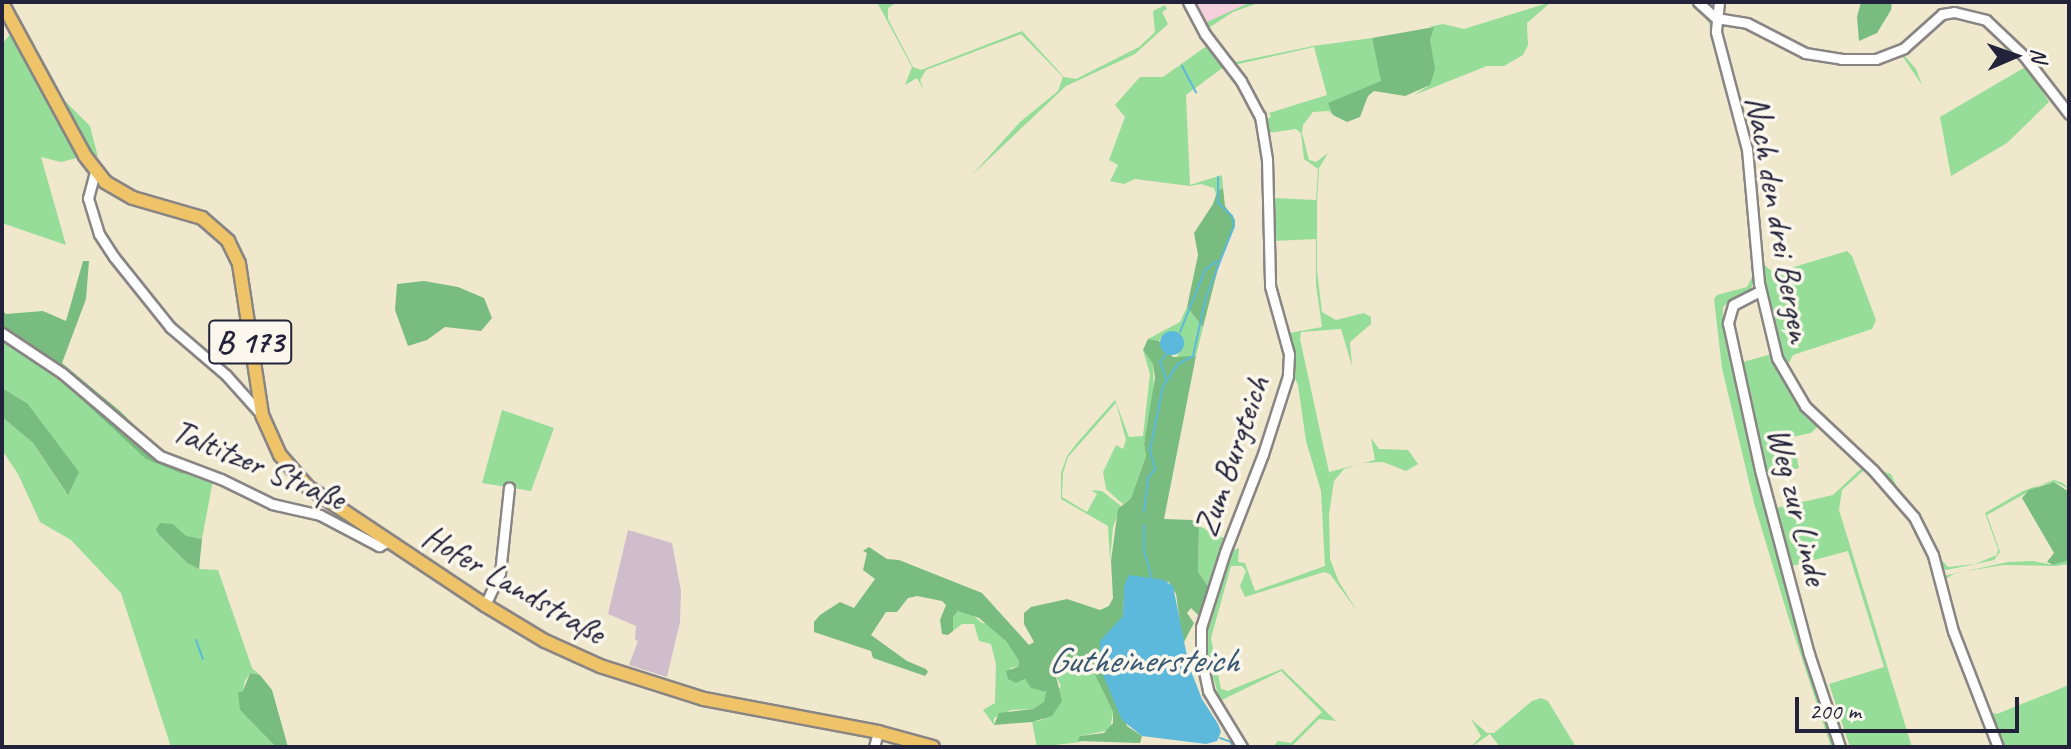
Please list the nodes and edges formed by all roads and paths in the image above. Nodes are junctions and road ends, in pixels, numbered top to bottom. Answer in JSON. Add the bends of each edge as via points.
{"nodes":[{"id":1,"x":1188,"y":2,"type":"edge"},
{"id":2,"x":1698,"y":2,"type":"edge"},
{"id":3,"x":1719,"y":2,"type":"edge"},
{"id":4,"x":2,"y":3,"type":"edge"},
{"id":5,"x":1716,"y":18,"type":"junction"},
{"id":6,"x":2069,"y":114,"type":"edge"},
{"id":7,"x":95,"y":172,"type":"junction"},
{"id":8,"x":1760,"y":291,"type":"junction"},
{"id":9,"x":2,"y":333,"type":"edge"},
{"id":10,"x":262,"y":415,"type":"junction"},
{"id":11,"x":509,"y":487,"type":"dead end"},
{"id":12,"x":387,"y":542,"type":"junction"},
{"id":13,"x":485,"y":605,"type":"junction"},
{"id":14,"x":878,"y":732,"type":"junction"},
{"id":15,"x":874,"y":747,"type":"edge"},
{"id":16,"x":933,"y":747,"type":"edge"},
{"id":17,"x":1242,"y":747,"type":"edge"},
{"id":18,"x":1840,"y":747,"type":"edge"},
{"id":19,"x":1998,"y":747,"type":"edge"}],
"edges":[{"from":1,"to":17,"type":"street","name":"Zum Burgteich","via":[[1260,116],[1267,159],[1270,286],[1289,354],[1288,376],[1201,627],[1208,691]]},
{"from":2,"to":5,"type":"street"},
{"from":3,"to":5,"type":"street","name":"Nach den drei Bergen"},
{"from":4,"to":7,"type":"main road","number":"B 173"},
{"from":5,"to":6,"type":"street","via":[[1747,23],[1805,53],[1841,59],[1876,59],[1904,48],[1942,14],[1986,20],[2024,56]]},
{"from":5,"to":8,"type":"street","name":"Nach den drei Bergen","via":[[1747,149]]},
{"from":7,"to":10,"type":"street","name":"Hofer Landstraße","via":[[88,198],[99,234],[114,257],[170,327],[226,375]]},
{"from":7,"to":10,"type":"main road","name":"Hofer Landstraße","number":"B 173","via":[[133,198],[202,218],[228,241],[239,264]]},
{"from":8,"to":18,"type":"street","name":"Weg zur Linde","via":[[1733,305],[1728,323],[1767,498]]},
{"from":8,"to":19,"type":"street","name":"Nach den drei Bergen","via":[[1777,358],[1805,406],[1899,497],[1924,536],[1953,631]]},
{"from":9,"to":12,"type":"street","name":"Taltitzer Straße","via":[[62,373],[160,456],[272,504],[320,515],[379,546]]},
{"from":10,"to":12,"type":"main road","name":"Hofer Landstraße","number":"B 173","via":[[291,472]]},
{"from":11,"to":13,"type":"street","via":[[500,573]]},
{"from":12,"to":13,"type":"main road","name":"Hofer Landstraße","number":"B 173"},
{"from":13,"to":14,"type":"main road","name":"Hofer Landstraße","number":"B 173","via":[[573,655],[643,682],[730,705]]},
{"from":14,"to":15,"type":"street"},
{"from":14,"to":16,"type":"main road","name":"Hofer Landstraße","number":"B 173"}]}
